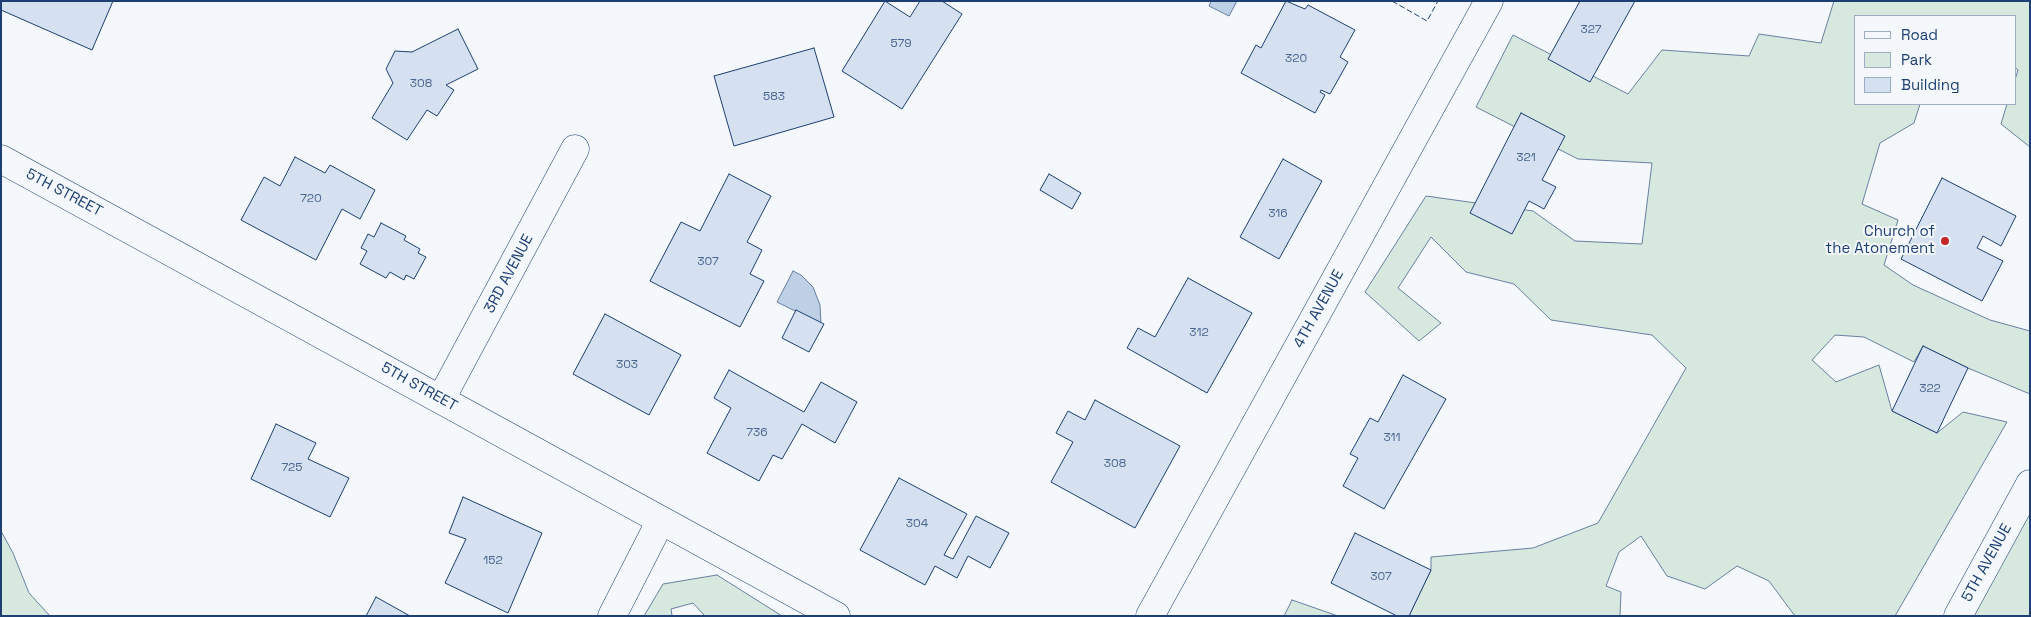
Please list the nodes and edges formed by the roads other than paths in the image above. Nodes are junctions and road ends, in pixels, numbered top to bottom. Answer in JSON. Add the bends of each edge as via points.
{"nodes":[{"id":1,"x":1489,"y":1,"type":"edge"},
{"id":2,"x":575,"y":149,"type":"dead end"},
{"id":3,"x":1,"y":159,"type":"edge"},
{"id":4,"x":441,"y":399,"type":"junction"},
{"id":5,"x":2030,"y":484,"type":"edge"},
{"id":6,"x":661,"y":520,"type":"junction"},
{"id":7,"x":612,"y":616,"type":"edge"},
{"id":8,"x":836,"y":616,"type":"edge"},
{"id":9,"x":1150,"y":616,"type":"edge"},
{"id":10,"x":1958,"y":616,"type":"edge"}],
"edges":[{"from":1,"to":9,"type":"street","name":"4TH AVENUE"},
{"from":2,"to":4,"type":"street","name":"3RD AVENUE"},
{"from":3,"to":4,"type":"street","name":"5TH STREET"},
{"from":4,"to":6,"type":"street","name":"5TH STREET"},
{"from":5,"to":10,"type":"street","name":"5TH AVENUE"},
{"from":6,"to":7,"type":"street"},
{"from":6,"to":8,"type":"street","name":"5TH STREET"}]}
